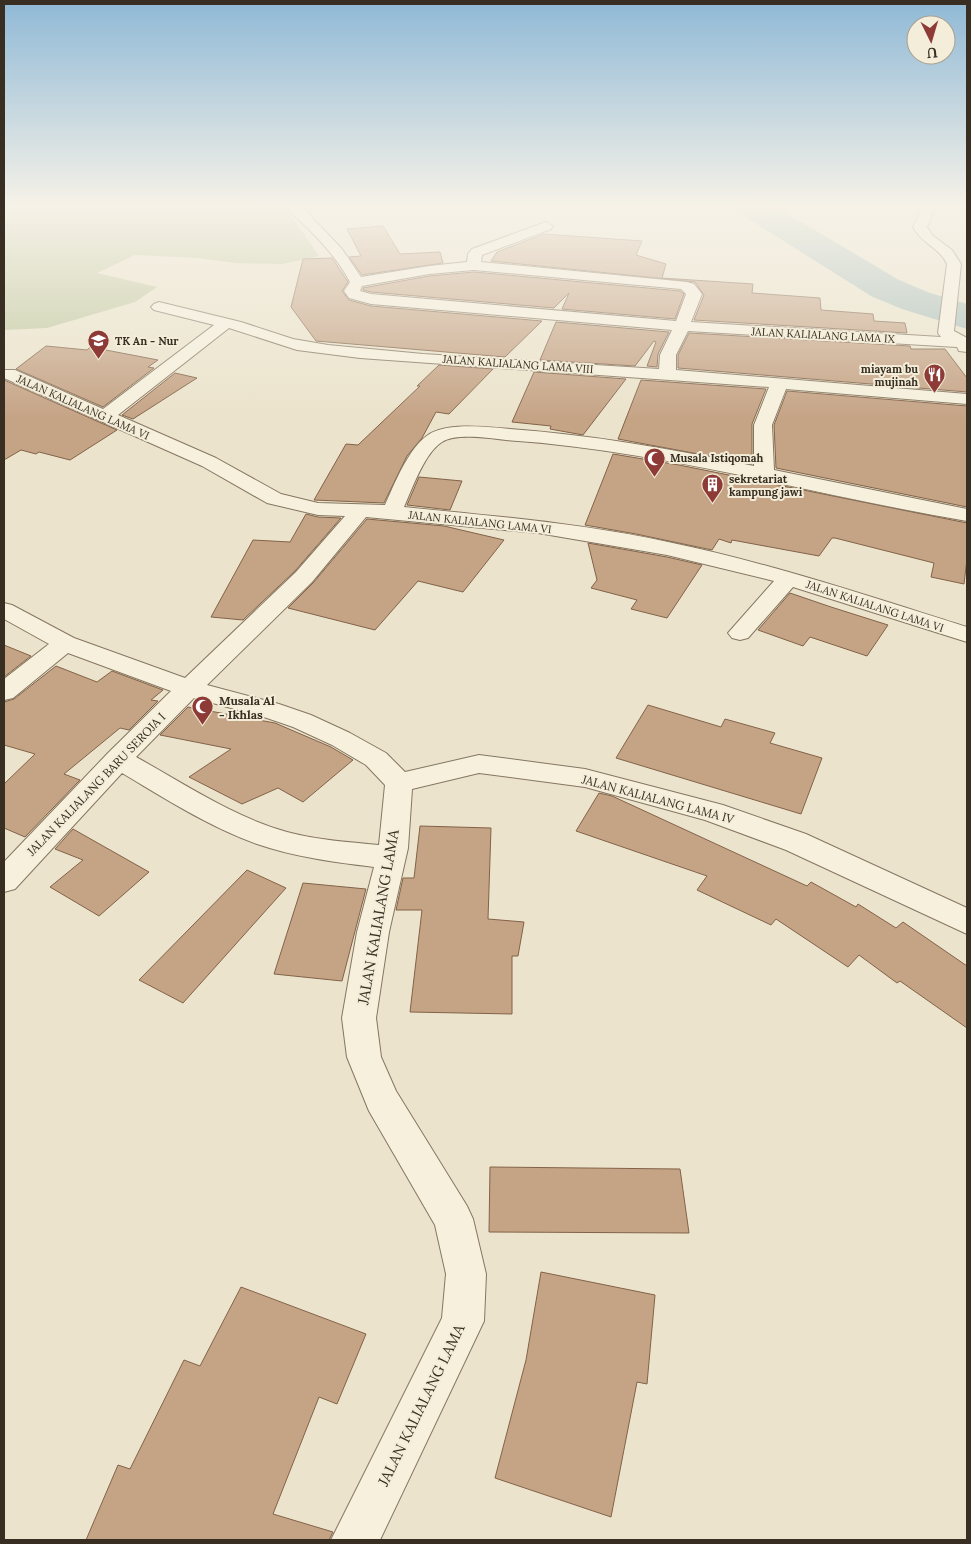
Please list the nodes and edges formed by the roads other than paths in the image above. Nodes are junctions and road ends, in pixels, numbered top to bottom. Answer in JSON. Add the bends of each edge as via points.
{"nodes":[{"id":1,"x":354,"y":276,"type":"edge"},
{"id":2,"x":393,"y":276,"type":"edge"},
{"id":3,"x":584,"y":276,"type":"edge"},
{"id":4,"x":953,"y":276,"type":"edge"},
{"id":5,"x":357,"y":282,"type":"junction"},
{"id":6,"x":159,"y":307,"type":"dead end"},
{"id":7,"x":226,"y":323,"type":"junction"},
{"id":8,"x":682,"y":326,"type":"junction"},
{"id":9,"x":966,"y":350,"type":"edge"},
{"id":10,"x":8,"y":374,"type":"dead end"},
{"id":11,"x":667,"y":375,"type":"junction"},
{"id":12,"x":778,"y":384,"type":"junction"},
{"id":13,"x":967,"y":399,"type":"edge"},
{"id":14,"x":104,"y":417,"type":"junction"},
{"id":15,"x":764,"y":474,"type":"junction"},
{"id":16,"x":359,"y":512,"type":"junction"},
{"id":17,"x":392,"y":512,"type":"junction"},
{"id":18,"x":967,"y":516,"type":"edge"},
{"id":19,"x":789,"y":578,"type":"junction"},
{"id":20,"x":4,"y":610,"type":"edge"},
{"id":21,"x":740,"y":633,"type":"dead end"},
{"id":22,"x":967,"y":635,"type":"edge"},
{"id":23,"x":64,"y":643,"type":"junction"},
{"id":24,"x":190,"y":689,"type":"junction"},
{"id":25,"x":4,"y":692,"type":"edge"},
{"id":26,"x":118,"y":760,"type":"junction"},
{"id":27,"x":412,"y":779,"type":"junction"},
{"id":28,"x":390,"y":858,"type":"junction"},
{"id":29,"x":4,"y":882,"type":"edge"},
{"id":30,"x":967,"y":922,"type":"edge"},
{"id":31,"x":355,"y":1540,"type":"edge"}],
"edges":[{"from":1,"to":5,"type":"street"},
{"from":2,"to":5,"type":"street"},
{"from":3,"to":8,"type":"street","via":[[688,287],[694,294]]},
{"from":4,"to":9,"type":"street","via":[[946,333]]},
{"from":5,"to":8,"type":"street","name":"JALAN KALIALANG LAMA IX","via":[[352,291],[360,298]]},
{"from":6,"to":7,"type":"street","name":"JALAN KALIALANG LAMA VIII"},
{"from":7,"to":11,"type":"street","name":"JALAN KALIALANG LAMA VIII","via":[[297,345],[356,352]]},
{"from":7,"to":14,"type":"street"},
{"from":8,"to":9,"type":"street","name":"JALAN KALIALANG LAMA IX"},
{"from":8,"to":11,"type":"street","via":[[668,355]]},
{"from":10,"to":14,"type":"street","name":"JALAN KALIALANG LAMA VI"},
{"from":11,"to":12,"type":"street","name":"JALAN KALIALANG LAMA VIII"},
{"from":12,"to":13,"type":"street","name":"JALAN KALIALANG LAMA VIII"},
{"from":12,"to":15,"type":"street","via":[[763,425]]},
{"from":14,"to":16,"type":"street","name":"JALAN KALIALANG LAMA VI","via":[[210,462],[274,499],[318,510]]},
{"from":15,"to":17,"type":"street","via":[[667,453],[589,441],[503,434],[449,434],[434,438],[429,444],[405,481]]},
{"from":15,"to":18,"type":"street"},
{"from":16,"to":17,"type":"street","name":"JALAN KALIALANG LAMA VI"},
{"from":16,"to":24,"type":"street","name":"JALAN KALIALANG BARU SEROJA I","via":[[304,577]]},
{"from":17,"to":19,"type":"street","name":"JALAN KALIALANG LAMA VI","via":[[538,527],[667,548]]},
{"from":19,"to":21,"type":"street"},
{"from":19,"to":22,"type":"street","name":"JALAN KALIALANG LAMA VI"},
{"from":20,"to":23,"type":"street"},
{"from":23,"to":24,"type":"street"},
{"from":23,"to":25,"type":"street"},
{"from":24,"to":26,"type":"street","name":"JALAN KALIALANG BARU SEROJA I"},
{"from":24,"to":27,"type":"street","via":[[270,710],[318,728]]},
{"from":26,"to":28,"type":"street","via":[[252,830],[289,843]]},
{"from":26,"to":29,"type":"street","name":"JALAN KALIALANG BARU SEROJA I"},
{"from":27,"to":28,"type":"street","name":"JALAN KALIALANG LAMA"},
{"from":27,"to":30,"type":"street","name":"JALAN KALIALANG LAMA IV","via":[[479,764],[585,778],[713,812],[796,842]]},
{"from":28,"to":31,"type":"street","name":"JALAN KALIALANG LAMA","via":[[373,932],[359,1018],[364,1057],[382,1100],[453,1219],[466,1274],[463,1321]]}]}
